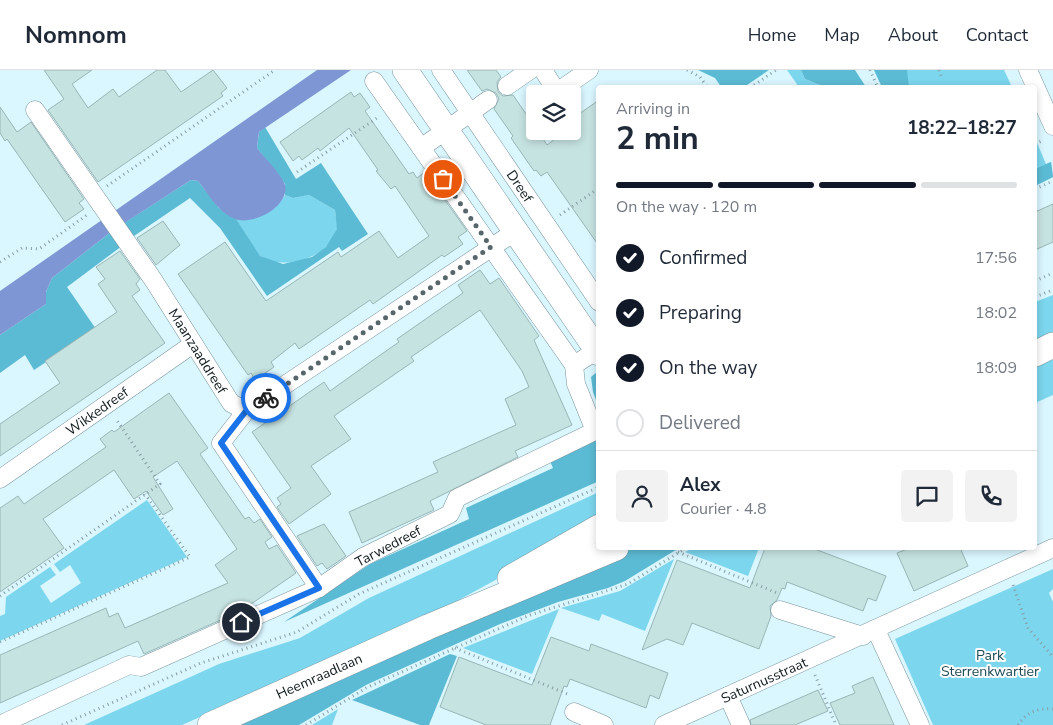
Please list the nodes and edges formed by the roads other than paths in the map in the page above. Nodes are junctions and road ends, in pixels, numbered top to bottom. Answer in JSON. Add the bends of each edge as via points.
{"nodes":[{"id":1,"x":405,"y":70,"type":"edge"},
{"id":2,"x":441,"y":70,"type":"edge"},
{"id":3,"x":530,"y":70,"type":"edge"},
{"id":4,"x":543,"y":70,"type":"edge"},
{"id":5,"x":589,"y":70,"type":"edge"},
{"id":6,"x":1028,"y":70,"type":"edge"},
{"id":7,"x":374,"y":80,"type":"dead end"},
{"id":8,"x":1035,"y":85,"type":"edge"},
{"id":9,"x":507,"y":86,"type":"dead end"},
{"id":10,"x":1037,"y":90,"type":"edge"},
{"id":11,"x":488,"y":100,"type":"dead end"},
{"id":12,"x":35,"y":110,"type":"dead end"},
{"id":13,"x":469,"y":113,"type":"junction"},
{"id":14,"x":1053,"y":126,"type":"edge"},
{"id":15,"x":446,"y":130,"type":"junction"},
{"id":16,"x":422,"y":148,"type":"junction"},
{"id":17,"x":516,"y":232,"type":"junction"},
{"id":18,"x":491,"y":247,"type":"junction"},
{"id":19,"x":596,"y":298,"type":"edge"},
{"id":20,"x":193,"y":344,"type":"junction"},
{"id":21,"x":1053,"y":345,"type":"edge"},
{"id":22,"x":596,"y":348,"type":"edge"},
{"id":23,"x":596,"y":352,"type":"edge"},
{"id":24,"x":1037,"y":353,"type":"edge"},
{"id":25,"x":574,"y":365,"type":"junction"},
{"id":26,"x":246,"y":411,"type":"junction"},
{"id":27,"x":0,"y":479,"type":"edge"},
{"id":28,"x":596,"y":530,"type":"edge"},
{"id":29,"x":1053,"y":548,"type":"edge"},
{"id":30,"x":611,"y":550,"type":"edge"},
{"id":31,"x":319,"y":588,"type":"junction"},
{"id":32,"x":780,"y":610,"type":"road end"},
{"id":33,"x":428,"y":627,"type":"junction"},
{"id":34,"x":870,"y":633,"type":"junction"},
{"id":35,"x":728,"y":696,"type":"junction"},
{"id":36,"x":574,"y":712,"type":"road end"},
{"id":37,"x":3,"y":725,"type":"edge"},
{"id":38,"x":210,"y":725,"type":"edge"},
{"id":39,"x":604,"y":725,"type":"edge"},
{"id":40,"x":664,"y":725,"type":"edge"},
{"id":41,"x":741,"y":725,"type":"edge"},
{"id":42,"x":920,"y":725,"type":"edge"}],
"edges":[{"from":1,"to":15,"type":"main road","name":"Dreef"},
{"from":2,"to":13,"type":"street","name":"Dreef"},
{"from":3,"to":9,"type":"street"},
{"from":4,"to":5,"type":"street","via":[[557,92]]},
{"from":6,"to":8,"type":"street"},
{"from":7,"to":16,"type":"street"},
{"from":10,"to":14,"type":"street"},
{"from":11,"to":13,"type":"street"},
{"from":12,"to":20,"type":"street","name":"Maanzaaddreef","via":[[154,281]]},
{"from":13,"to":15,"type":"street"},
{"from":13,"to":19,"type":"street","name":"Dreef"},
{"from":15,"to":16,"type":"street"},
{"from":15,"to":17,"type":"main road","name":"Dreef"},
{"from":16,"to":18,"type":"street"},
{"from":17,"to":18,"type":"street"},
{"from":17,"to":22,"type":"main road","name":"Dreef"},
{"from":18,"to":25,"type":"street"},
{"from":18,"to":26,"type":"street"},
{"from":20,"to":26,"type":"street","name":"Maanzaaddreef","via":[[231,403]]},
{"from":20,"to":27,"type":"street","name":"Wikkedreef"},
{"from":21,"to":24,"type":"main road"},
{"from":23,"to":25,"type":"street"},
{"from":25,"to":31,"type":"street","name":"Tarwedreef","via":[[576,384],[595,431],[457,498],[450,514],[363,557]]},
{"from":26,"to":31,"type":"street","via":[[221,443]]},
{"from":28,"to":33,"type":"main road","name":"Heemraadlaan"},
{"from":29,"to":34,"type":"street","name":"Saturnusstraat"},
{"from":30,"to":33,"type":"main road","name":"Heemraadlaan"},
{"from":31,"to":37,"type":"street","name":"Tarwedreef","via":[[141,667],[129,665]]},
{"from":32,"to":34,"type":"street"},
{"from":33,"to":38,"type":"main road","name":"Heemraadlaan"},
{"from":34,"to":35,"type":"street","name":"Saturnusstraat"},
{"from":34,"to":42,"type":"street"},
{"from":35,"to":40,"type":"street","name":"Saturnusstraat"},
{"from":35,"to":41,"type":"street"},
{"from":36,"to":39,"type":"street"}]}
